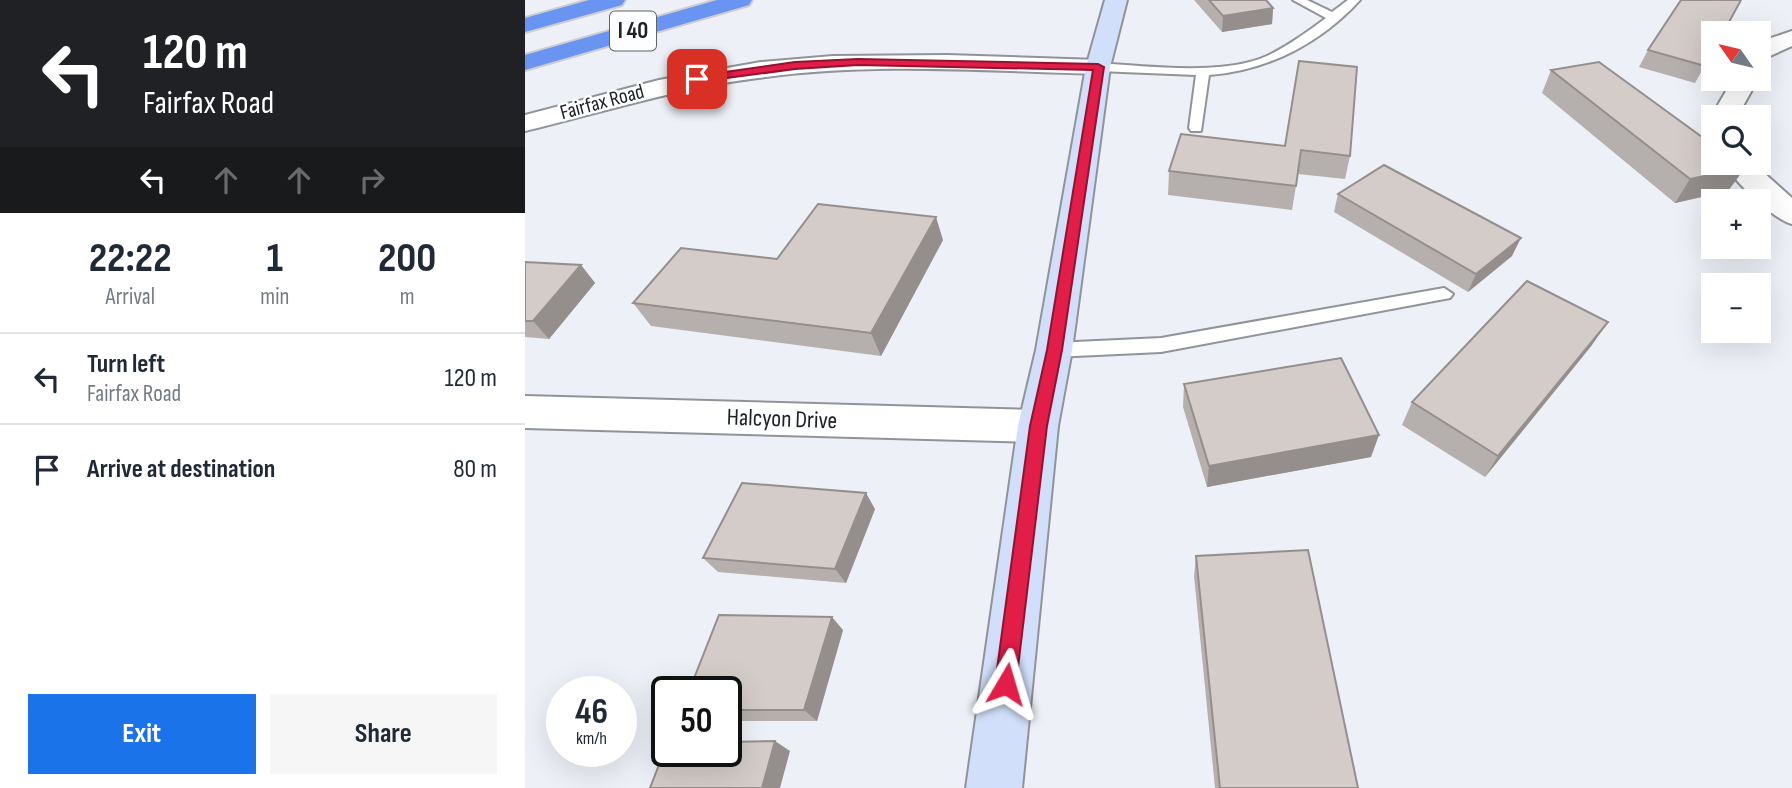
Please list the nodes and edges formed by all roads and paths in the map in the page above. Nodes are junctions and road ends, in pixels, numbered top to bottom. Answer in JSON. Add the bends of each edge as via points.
{"nodes":[{"id":1,"x":614,"y":0,"type":"edge"},
{"id":2,"x":741,"y":0,"type":"edge"},
{"id":3,"x":1116,"y":0,"type":"edge"},
{"id":4,"x":1298,"y":0,"type":"edge"},
{"id":5,"x":1355,"y":0,"type":"edge"},
{"id":6,"x":1333,"y":18,"type":"junction"},
{"id":7,"x":525,"y":25,"type":"edge"},
{"id":8,"x":1792,"y":38,"type":"edge"},
{"id":9,"x":1771,"y":46,"type":"edge"},
{"id":10,"x":525,"y":63,"type":"edge"},
{"id":11,"x":1098,"y":67,"type":"junction"},
{"id":12,"x":1203,"y":69,"type":"junction"},
{"id":13,"x":525,"y":123,"type":"edge"},
{"id":14,"x":1196,"y":128,"type":"dead end"},
{"id":15,"x":1748,"y":175,"type":"edge"},
{"id":16,"x":1792,"y":214,"type":"edge"},
{"id":17,"x":1444,"y":294,"type":"dead end"},
{"id":18,"x":1054,"y":350,"type":"junction"},
{"id":19,"x":525,"y":412,"type":"edge"},
{"id":20,"x":1038,"y":426,"type":"junction"},
{"id":21,"x":994,"y":788,"type":"edge"}],
"edges":[{"from":1,"to":7,"type":"highway","number":"I 40"},
{"from":2,"to":10,"type":"highway","number":"I 40"},
{"from":3,"to":11,"type":"main road"},
{"from":4,"to":6,"type":"lane"},
{"from":5,"to":6,"type":"lane"},
{"from":6,"to":12,"type":"lane","via":[[1301,43],[1268,60],[1236,69]]},
{"from":8,"to":9,"type":"street"},
{"from":11,"to":12,"type":"lane"},
{"from":11,"to":13,"type":"street","name":"Fairfax Road","via":[[902,61],[795,65],[677,82]]},
{"from":11,"to":18,"type":"main road"},
{"from":12,"to":14,"type":"lane"},
{"from":15,"to":16,"type":"street"},
{"from":17,"to":18,"type":"lane","via":[[1161,345]]},
{"from":18,"to":20,"type":"main road"},
{"from":19,"to":20,"type":"street","name":"Halcyon Drive"},
{"from":20,"to":21,"type":"main road"}]}
